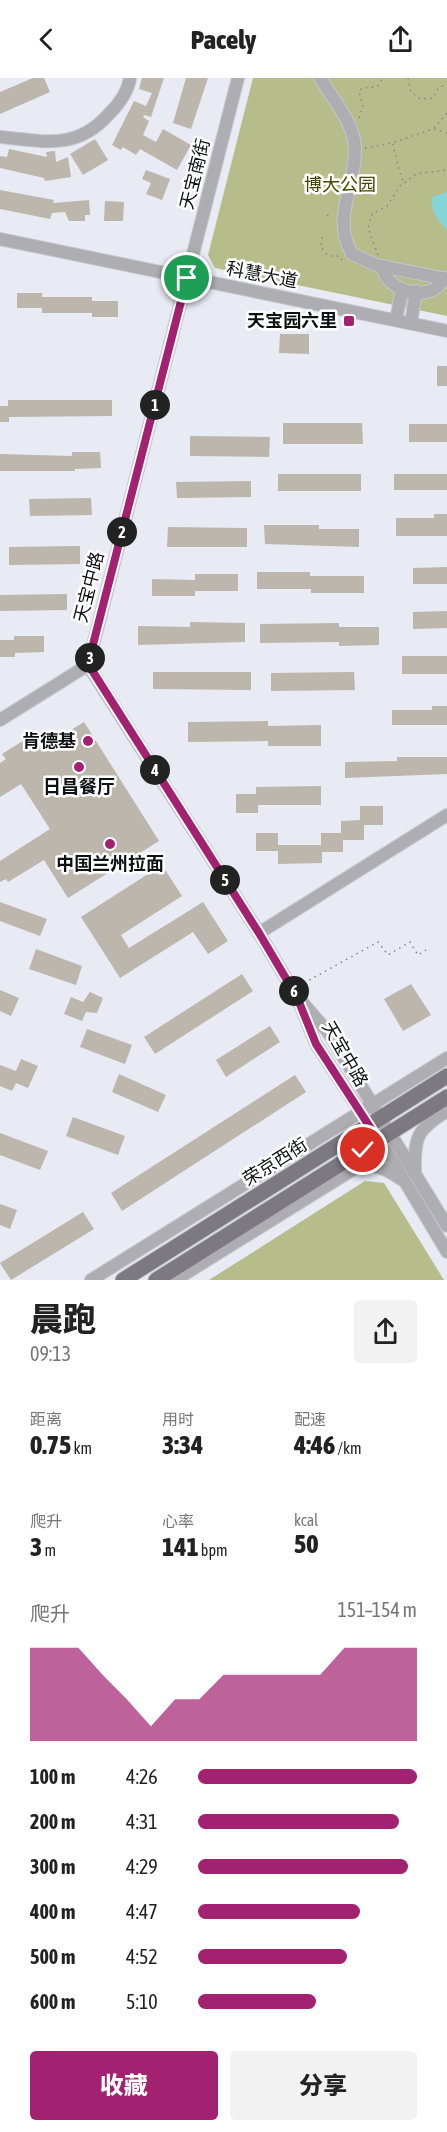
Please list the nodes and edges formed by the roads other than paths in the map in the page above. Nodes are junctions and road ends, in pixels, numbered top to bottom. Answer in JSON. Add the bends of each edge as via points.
{"nodes":[{"id":1,"x":130,"y":78,"type":"edge"},
{"id":2,"x":238,"y":78,"type":"edge"},
{"id":3,"x":320,"y":78,"type":"edge"},
{"id":4,"x":0,"y":137,"type":"edge"},
{"id":5,"x":0,"y":239,"type":"edge"},
{"id":6,"x":379,"y":265,"type":"junction"},
{"id":7,"x":187,"y":278,"type":"junction"},
{"id":8,"x":445,"y":278,"type":"edge"},
{"id":9,"x":402,"y":289,"type":"junction"},
{"id":10,"x":416,"y":291,"type":"junction"},
{"id":11,"x":396,"y":320,"type":"junction"},
{"id":12,"x":411,"y":323,"type":"junction"},
{"id":13,"x":447,"y":330,"type":"edge"},
{"id":14,"x":88,"y":664,"type":"junction"},
{"id":15,"x":0,"y":720,"type":"edge"},
{"id":16,"x":447,"y":815,"type":"edge"},
{"id":17,"x":259,"y":933,"type":"junction"},
{"id":18,"x":297,"y":997,"type":"junction"},
{"id":19,"x":447,"y":1058,"type":"edge"},
{"id":20,"x":447,"y":1076,"type":"edge"},
{"id":21,"x":447,"y":1097,"type":"edge"},
{"id":22,"x":447,"y":1111,"type":"edge"},
{"id":23,"x":360,"y":1113,"type":"junction"},
{"id":24,"x":375,"y":1116,"type":"junction"},
{"id":25,"x":385,"y":1136,"type":"junction"},
{"id":26,"x":416,"y":1171,"type":"junction"},
{"id":27,"x":401,"y":1179,"type":"junction"},
{"id":28,"x":447,"y":1226,"type":"edge"},
{"id":29,"x":447,"y":1252,"type":"edge"},
{"id":30,"x":91,"y":1280,"type":"edge"},
{"id":31,"x":123,"y":1280,"type":"edge"},
{"id":32,"x":156,"y":1280,"type":"edge"},
{"id":33,"x":175,"y":1280,"type":"edge"}],
"edges":[{"from":1,"to":4,"type":"street","via":[[116,107],[98,126],[76,138],[50,143]]},
{"from":2,"to":7,"type":"street","name":"天宝南街"},
{"from":3,"to":6,"type":"street","via":[[348,126],[355,148],[342,230],[352,254]]},
{"from":5,"to":7,"type":"street","name":"科慧大道"},
{"from":6,"to":8,"type":"street"},
{"from":6,"to":9,"type":"street","via":[[389,283]]},
{"from":7,"to":11,"type":"street","name":"科慧大道"},
{"from":7,"to":14,"type":"street","name":"天宝中路"},
{"from":8,"to":10,"type":"street","via":[[434,290]]},
{"from":9,"to":10,"type":"street"},
{"from":9,"to":11,"type":"street"},
{"from":10,"to":12,"type":"street"},
{"from":11,"to":12,"type":"street","name":"科慧大道"},
{"from":12,"to":13,"type":"street","name":"科慧大道"},
{"from":14,"to":15,"type":"street"},
{"from":14,"to":17,"type":"street","name":"天宝中路"},
{"from":16,"to":17,"type":"street"},
{"from":17,"to":18,"type":"street","name":"天宝中路"},
{"from":18,"to":23,"type":"street","name":"天宝中路","via":[[316,1044]]},
{"from":18,"to":24,"type":"street","name":"天宝中路","via":[[328,1032]]},
{"from":19,"to":24,"type":"street"},
{"from":20,"to":24,"type":"main road","name":"荣京西街"},
{"from":21,"to":25,"type":"main road","name":"荣京西街"},
{"from":22,"to":26,"type":"street","via":[[421,1129],[414,1145]]},
{"from":23,"to":24,"type":"street","name":"天宝中路"},
{"from":23,"to":30,"type":"street"},
{"from":24,"to":25,"type":"street"},
{"from":24,"to":31,"type":"main road","name":"荣京西街"},
{"from":25,"to":26,"type":"street"},
{"from":25,"to":27,"type":"street"},
{"from":25,"to":32,"type":"main road","name":"荣京西街"},
{"from":26,"to":28,"type":"street"},
{"from":27,"to":29,"type":"street"},
{"from":27,"to":33,"type":"street","via":[[373,1165],[357,1167]]}]}
